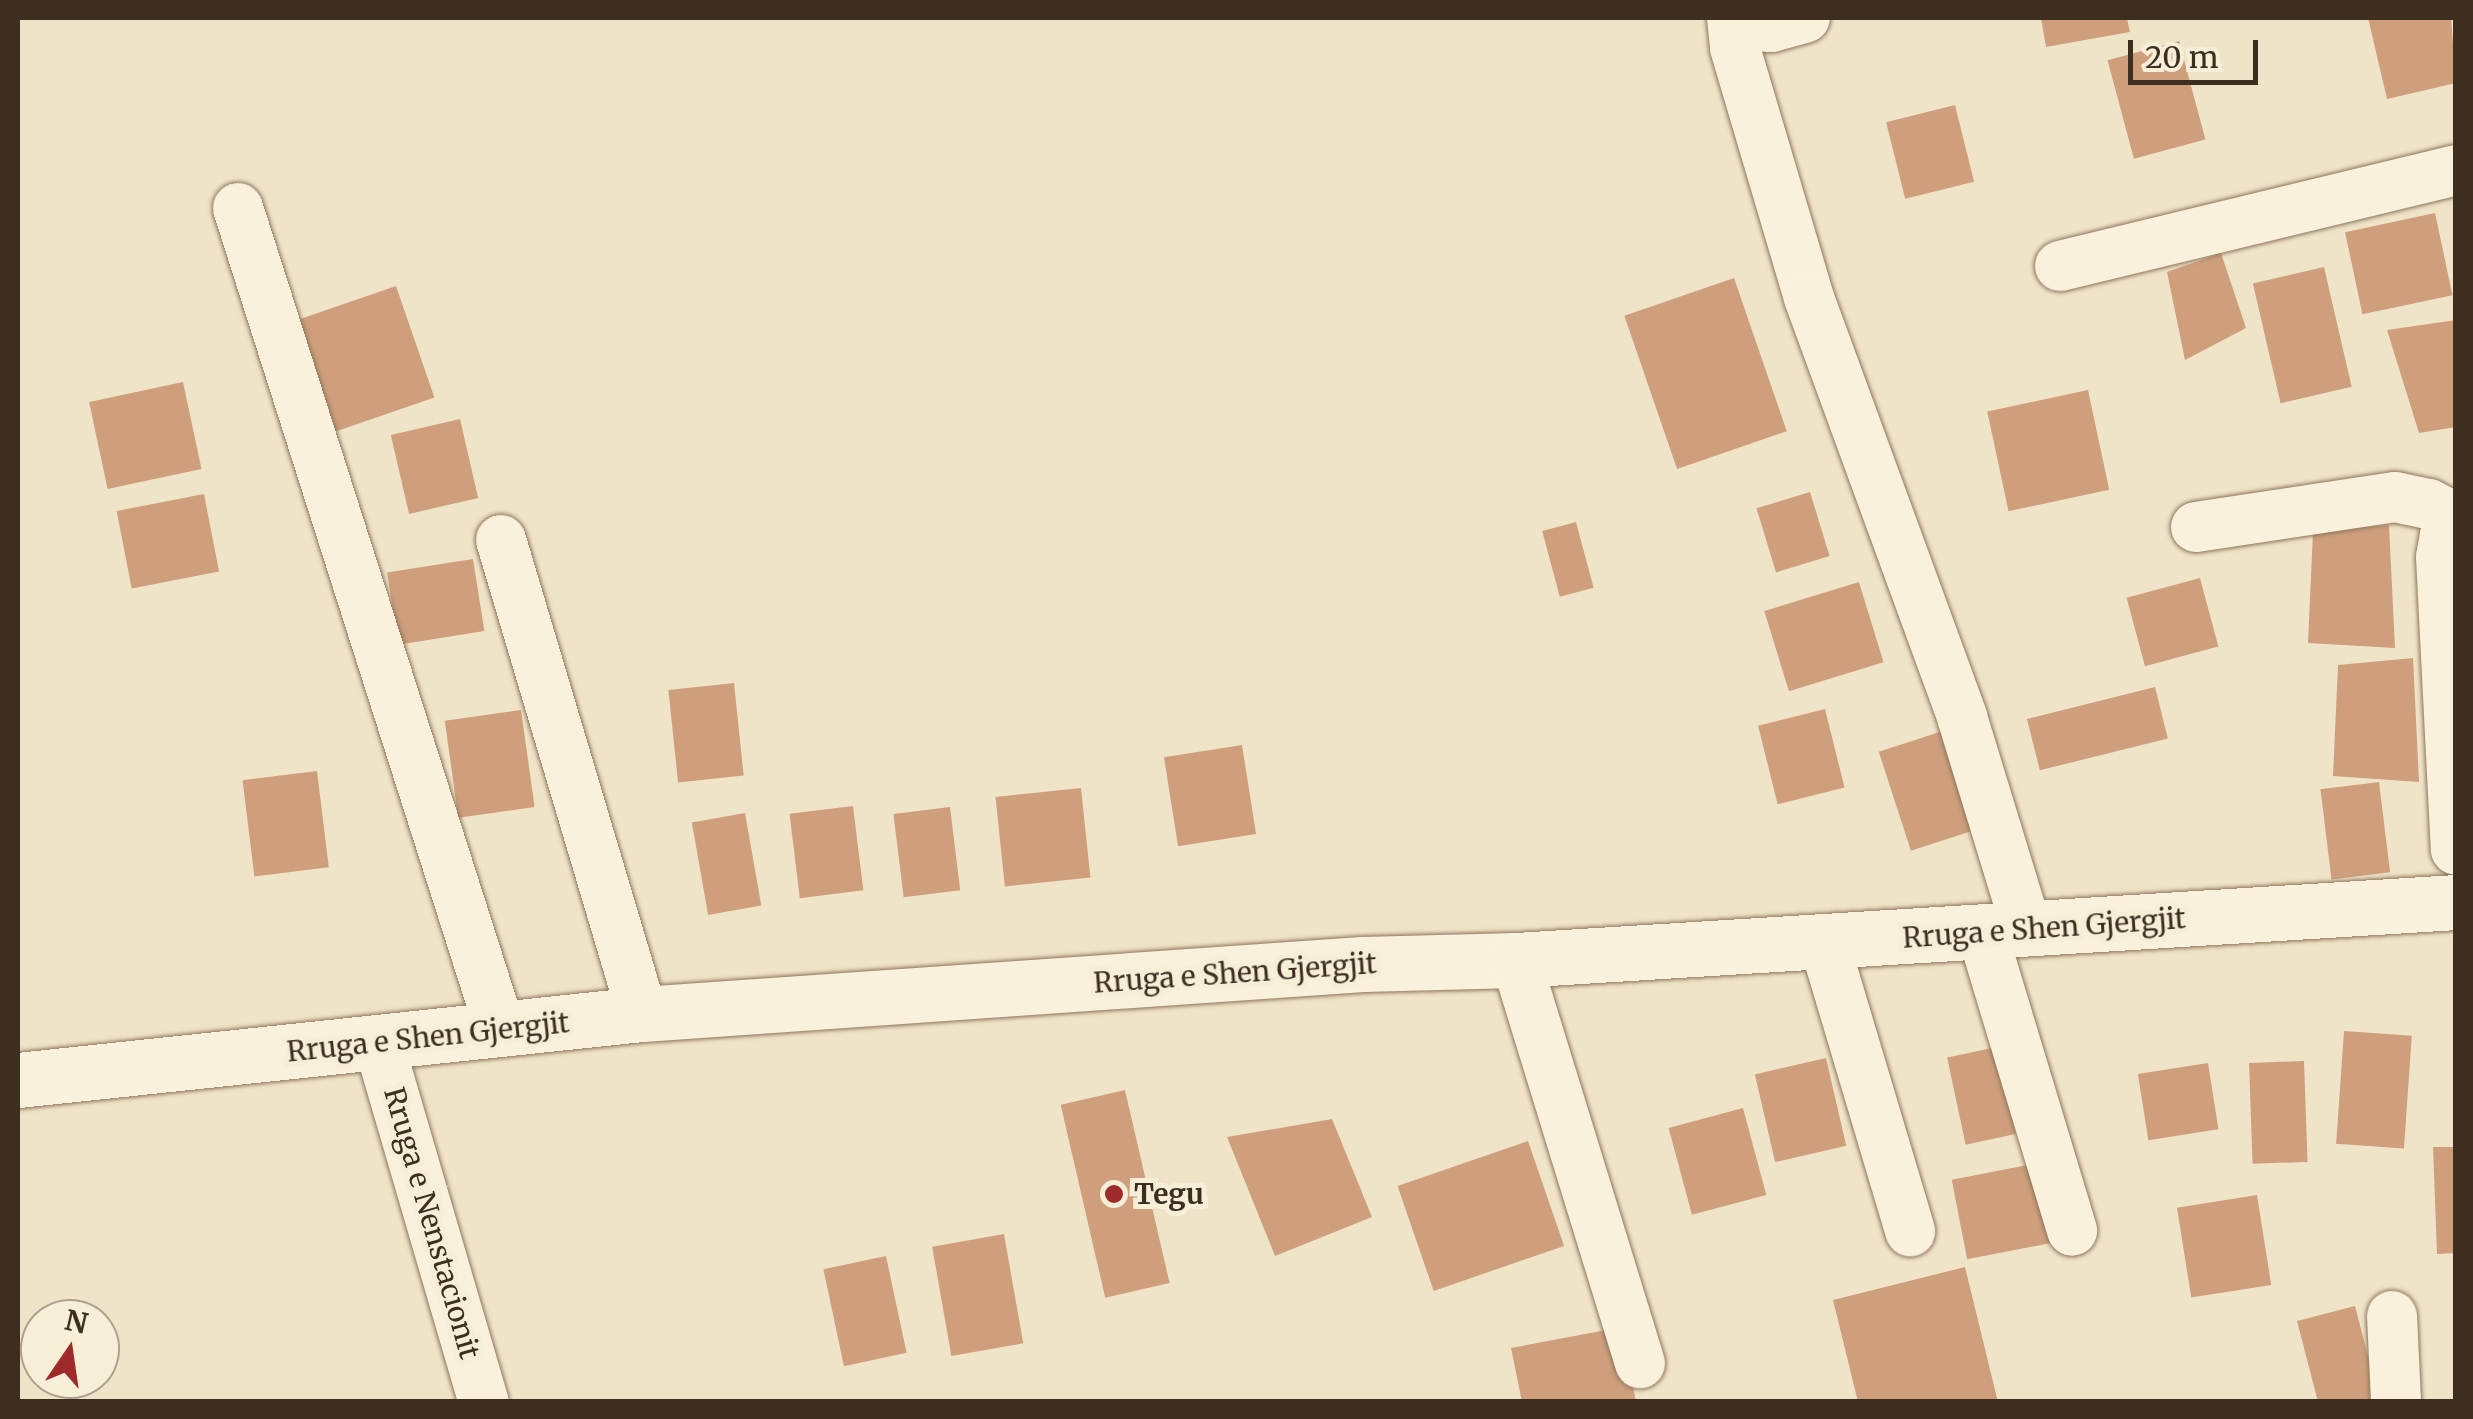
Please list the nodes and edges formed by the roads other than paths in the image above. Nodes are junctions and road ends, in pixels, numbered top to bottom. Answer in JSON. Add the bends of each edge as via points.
{"nodes":[{"id":1,"x":1734,"y":18,"type":"edge"},
{"id":2,"x":1805,"y":18,"type":"edge"},
{"id":3,"x":2456,"y":170,"type":"edge"},
{"id":4,"x":238,"y":208,"type":"dead end"},
{"id":5,"x":2060,"y":266,"type":"dead end"},
{"id":6,"x":2454,"y":516,"type":"edge"},
{"id":7,"x":2196,"y":528,"type":"dead end"},
{"id":8,"x":501,"y":540,"type":"dead end"},
{"id":9,"x":2456,"y":850,"type":"edge"},
{"id":10,"x":2456,"y":902,"type":"edge"},
{"id":11,"x":2004,"y":931,"type":"junction"},
{"id":12,"x":1824,"y":942,"type":"junction"},
{"id":13,"x":1516,"y":960,"type":"junction"},
{"id":14,"x":642,"y":1014,"type":"junction"},
{"id":15,"x":500,"y":1029,"type":"junction"},
{"id":16,"x":379,"y":1044,"type":"junction"},
{"id":17,"x":18,"y":1080,"type":"edge"},
{"id":18,"x":1910,"y":1231,"type":"dead end"},
{"id":19,"x":2072,"y":1231,"type":"dead end"},
{"id":20,"x":2392,"y":1316,"type":"dead end"},
{"id":21,"x":1640,"y":1363,"type":"dead end"},
{"id":22,"x":484,"y":1402,"type":"edge"},
{"id":23,"x":2396,"y":1402,"type":"edge"}],
"edges":[{"from":1,"to":2,"type":"street","via":[[1770,27]]},
{"from":1,"to":11,"type":"street","via":[[1734,48],[1809,298],[1962,717]]},
{"from":3,"to":5,"type":"street"},
{"from":4,"to":15,"type":"street"},
{"from":6,"to":7,"type":"street","via":[[2395,497]]},
{"from":6,"to":9,"type":"street","via":[[2441,558]]},
{"from":8,"to":14,"type":"street"},
{"from":10,"to":11,"type":"street","name":"Rruga e Shen Gjergjit"},
{"from":11,"to":12,"type":"street","name":"Rruga e Shen Gjergjit"},
{"from":11,"to":19,"type":"street"},
{"from":12,"to":13,"type":"street","name":"Rruga e Shen Gjergjit"},
{"from":12,"to":18,"type":"street"},
{"from":13,"to":14,"type":"street","name":"Rruga e Shen Gjergjit","via":[[1362,964]]},
{"from":13,"to":21,"type":"street"},
{"from":14,"to":15,"type":"street","name":"Rruga e Shen Gjergjit"},
{"from":15,"to":16,"type":"street","name":"Rruga e Shen Gjergjit"},
{"from":16,"to":17,"type":"street","name":"Rruga e Shen Gjergjit"},
{"from":16,"to":22,"type":"street","name":"Rruga e Nenstacionit"},
{"from":20,"to":23,"type":"street"}]}
